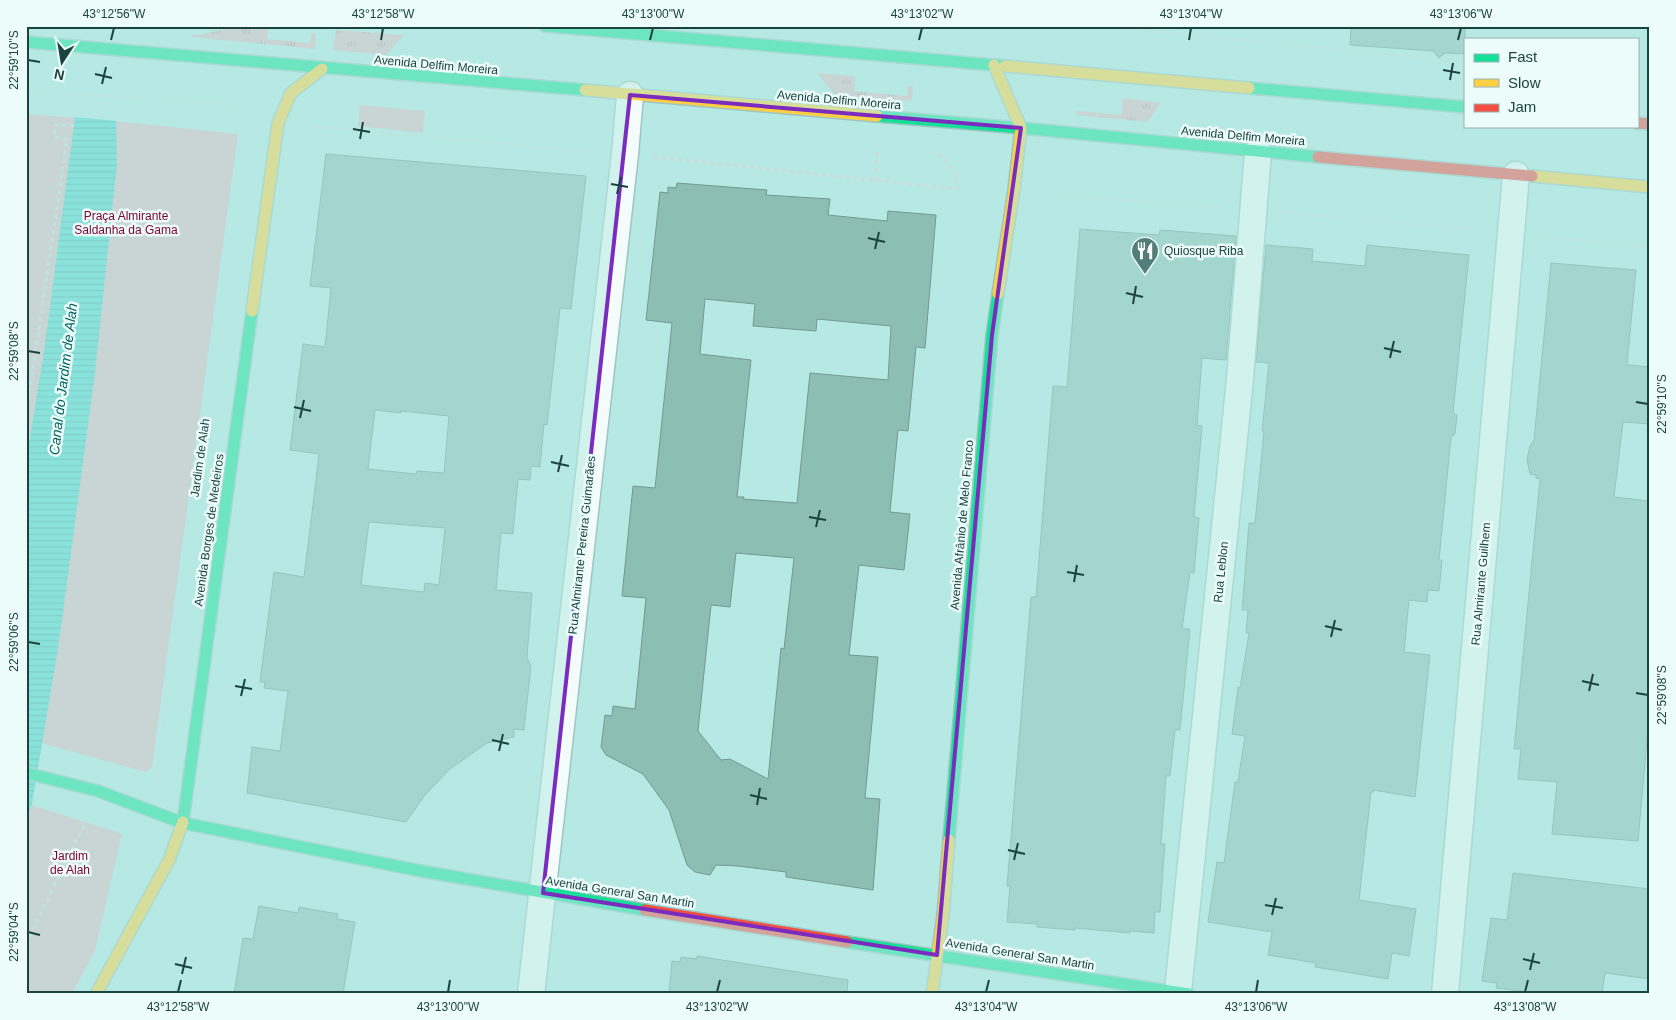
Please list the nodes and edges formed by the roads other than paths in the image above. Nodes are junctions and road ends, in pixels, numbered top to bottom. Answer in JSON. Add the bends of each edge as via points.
{"nodes":[{"id":1,"x":545,"y":26,"type":"edge"},
{"id":2,"x":26,"y":42,"type":"edge"},
{"id":3,"x":994,"y":64,"type":"junction"},
{"id":4,"x":322,"y":69,"type":"junction"},
{"id":5,"x":630,"y":95,"type":"junction"},
{"id":6,"x":1464,"y":107,"type":"edge"},
{"id":7,"x":1021,"y":128,"type":"junction"},
{"id":8,"x":1258,"y":152,"type":"junction"},
{"id":9,"x":1516,"y":174,"type":"junction"},
{"id":10,"x":1650,"y":187,"type":"edge"},
{"id":11,"x":26,"y":773,"type":"edge"},
{"id":12,"x":183,"y":823,"type":"junction"},
{"id":13,"x":543,"y":893,"type":"junction"},
{"id":14,"x":937,"y":955,"type":"junction"},
{"id":15,"x":1183,"y":993,"type":"edge"},
{"id":16,"x":96,"y":994,"type":"edge"},
{"id":17,"x":532,"y":994,"type":"edge"},
{"id":18,"x":932,"y":994,"type":"edge"},
{"id":19,"x":1445,"y":994,"type":"edge"}],
"edges":[{"from":1,"to":3,"type":"main road"},
{"from":2,"to":4,"type":"main road","name":"Avenida Delfim Moreira"},
{"from":3,"to":6,"type":"main road"},
{"from":3,"to":7,"type":"main road","name":"Avenida Afrânio de Melo Franco"},
{"from":4,"to":5,"type":"main road","name":"Avenida Delfim Moreira"},
{"from":4,"to":12,"type":"main road","name":"Avenida Borges de Medeiros","via":[[291,93],[278,123]]},
{"from":5,"to":7,"type":"main road","name":"Avenida Delfim Moreira"},
{"from":5,"to":13,"type":"street","name":"Rua Almirante Pereira Guimarães"},
{"from":7,"to":8,"type":"main road","name":"Avenida Delfim Moreira"},
{"from":7,"to":14,"type":"main road","name":"Avenida Afrânio de Melo Franco","via":[[992,336]]},
{"from":8,"to":9,"type":"main road","name":"Avenida Delfim Moreira"},
{"from":8,"to":15,"type":"street","name":"Rua Leblon"},
{"from":9,"to":10,"type":"main road","name":"Avenida Delfim Moreira"},
{"from":9,"to":19,"type":"street","name":"Rua Almirante Guilhem"},
{"from":11,"to":12,"type":"main road","name":"Avenida General San Martin","via":[[98,791]]},
{"from":12,"to":13,"type":"main road","name":"Avenida General San Martin"},
{"from":12,"to":16,"type":"main road","name":"Avenida Borges de Medeiros","via":[[168,860]]},
{"from":13,"to":14,"type":"main road","name":"Avenida General San Martin"},
{"from":13,"to":17,"type":"street","name":"Rua Almirante Pereira Guimarães"},
{"from":14,"to":15,"type":"main road","name":"Avenida General San Martin"},
{"from":14,"to":18,"type":"main road","name":"Avenida Afrânio de Melo Franco"}]}
